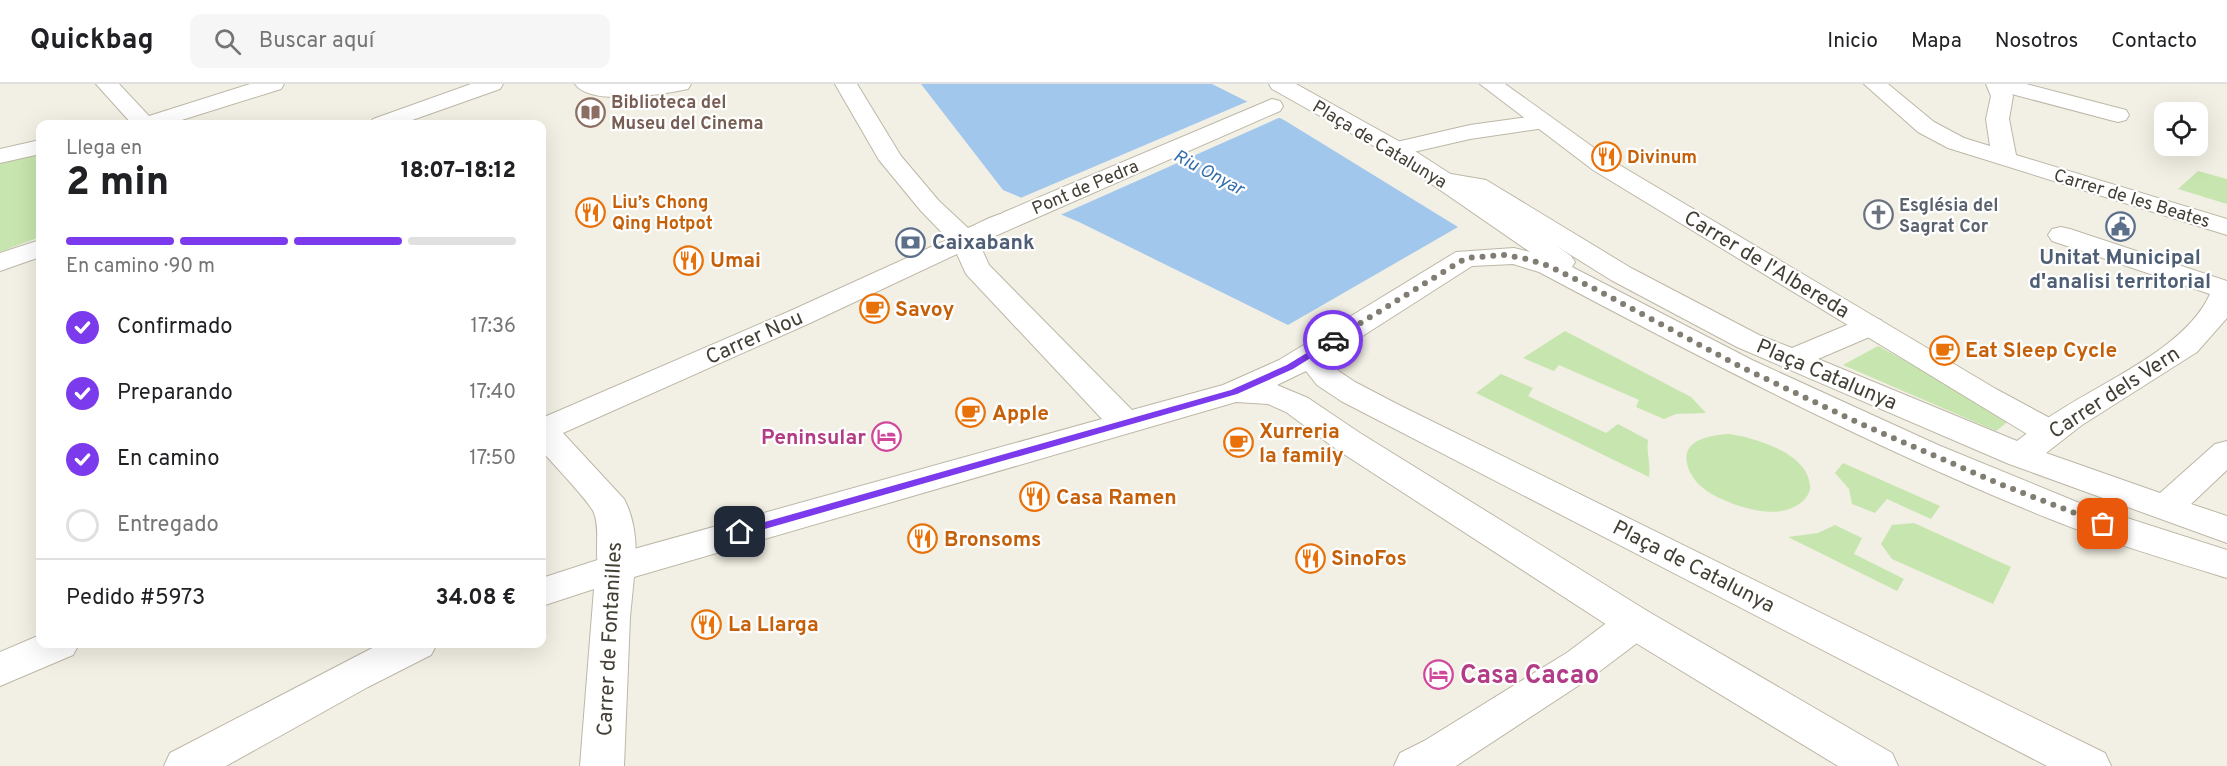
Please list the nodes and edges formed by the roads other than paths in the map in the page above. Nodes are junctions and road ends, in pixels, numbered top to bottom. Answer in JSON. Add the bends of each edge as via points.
{"nodes":[{"id":1,"x":107,"y":84,"type":"edge"},
{"id":2,"x":273,"y":84,"type":"edge"},
{"id":3,"x":492,"y":84,"type":"edge"},
{"id":4,"x":586,"y":84,"type":"edge"},
{"id":5,"x":680,"y":84,"type":"edge"},
{"id":6,"x":846,"y":84,"type":"edge"},
{"id":7,"x":1328,"y":84,"type":"edge"},
{"id":8,"x":1491,"y":84,"type":"edge"},
{"id":9,"x":1875,"y":84,"type":"edge"},
{"id":10,"x":2007,"y":86,"type":"edge"},
{"id":11,"x":428,"y":88,"type":"dead end"},
{"id":12,"x":1283,"y":95,"type":"edge"},
{"id":13,"x":450,"y":100,"type":"junction"},
{"id":14,"x":2118,"y":115,"type":"dead end"},
{"id":15,"x":141,"y":120,"type":"edge"},
{"id":16,"x":158,"y":120,"type":"edge"},
{"id":17,"x":392,"y":120,"type":"edge"},
{"id":18,"x":1544,"y":122,"type":"junction"},
{"id":19,"x":36,"y":148,"type":"edge"},
{"id":20,"x":1396,"y":149,"type":"junction"},
{"id":21,"x":0,"y":156,"type":"edge"},
{"id":22,"x":2005,"y":159,"type":"junction"},
{"id":23,"x":1456,"y":189,"type":"junction"},
{"id":24,"x":2227,"y":227,"type":"edge"},
{"id":25,"x":2061,"y":236,"type":"dead end"},
{"id":26,"x":964,"y":240,"type":"junction"},
{"id":27,"x":36,"y":250,"type":"edge"},
{"id":28,"x":1466,"y":258,"type":"junction"},
{"id":29,"x":0,"y":263,"type":"edge"},
{"id":30,"x":1599,"y":291,"type":"junction"},
{"id":31,"x":1870,"y":326,"type":"junction"},
{"id":32,"x":1321,"y":350,"type":"junction"},
{"id":33,"x":1803,"y":354,"type":"dead end"},
{"id":34,"x":1234,"y":392,"type":"junction"},
{"id":35,"x":1274,"y":394,"type":"junction"},
{"id":36,"x":1387,"y":412,"type":"junction"},
{"id":37,"x":1124,"y":422,"type":"junction"},
{"id":38,"x":546,"y":428,"type":"edge"},
{"id":39,"x":2049,"y":432,"type":"junction"},
{"id":40,"x":546,"y":435,"type":"edge"},
{"id":41,"x":2227,"y":452,"type":"edge"},
{"id":42,"x":2021,"y":456,"type":"junction"},
{"id":43,"x":2165,"y":509,"type":"junction"},
{"id":44,"x":2226,"y":556,"type":"edge"},
{"id":45,"x":616,"y":568,"type":"junction"},
{"id":46,"x":546,"y":591,"type":"edge"},
{"id":47,"x":1635,"y":623,"type":"junction"},
{"id":48,"x":50,"y":648,"type":"edge"},
{"id":49,"x":409,"y":648,"type":"edge"},
{"id":50,"x":0,"y":670,"type":"edge"},
{"id":51,"x":186,"y":766,"type":"edge"},
{"id":52,"x":602,"y":766,"type":"edge"},
{"id":53,"x":1416,"y":766,"type":"edge"},
{"id":54,"x":1876,"y":766,"type":"edge"},
{"id":55,"x":2089,"y":766,"type":"edge"}],
"edges":[{"from":1,"to":15,"type":"street"},
{"from":2,"to":16,"type":"street"},
{"from":3,"to":13,"type":"street"},
{"from":4,"to":5,"type":"street","via":[[645,91]]},
{"from":6,"to":26,"type":"street","via":[[891,160]]},
{"from":7,"to":12,"type":"street","name":"Pont de Pedra"},
{"from":8,"to":18,"type":"street","name":"Carrer de l'Albereda"},
{"from":9,"to":22,"type":"street","name":"Carrer de les Beates","via":[[1926,127],[1956,143]]},
{"from":10,"to":14,"type":"street"},
{"from":10,"to":22,"type":"street","via":[[1998,106],[1998,131]]},
{"from":11,"to":13,"type":"street"},
{"from":12,"to":20,"type":"street","name":"Plaça de Catalunya"},
{"from":12,"to":26,"type":"street","name":"Pont de Pedra"},
{"from":13,"to":17,"type":"street"},
{"from":18,"to":20,"type":"street","via":[[1470,132]]},
{"from":18,"to":31,"type":"street","name":"Carrer de l'Albereda","via":[[1602,165]]},
{"from":19,"to":21,"type":"street"},
{"from":20,"to":23,"type":"street","name":"Plaça de Catalunya"},
{"from":22,"to":24,"type":"street","name":"Carrer de les Beates"},
{"from":23,"to":28,"type":"street","name":"Plaça de Catalunya","via":[[1477,221]]},
{"from":23,"to":30,"type":"street"},
{"from":23,"to":42,"type":"street","name":"Plaça Catalunya","via":[[1477,185],[1621,274],[1748,340]]},
{"from":25,"to":39,"type":"street","name":"Carrer dels Vern","via":[[2226,290],[2217,311],[2186,346]]},
{"from":26,"to":37,"type":"street","via":[[976,268]]},
{"from":26,"to":38,"type":"street","name":"Carrer Nou"},
{"from":27,"to":29,"type":"street"},
{"from":28,"to":30,"type":"street","via":[[1504,255],[1527,259]]},
{"from":28,"to":32,"type":"street"},
{"from":30,"to":44,"type":"street","via":[[1741,367],[1926,453],[2064,511],[2141,538]]},
{"from":31,"to":33,"type":"street"},
{"from":31,"to":39,"type":"street","name":"Carrer de l'Albereda"},
{"from":32,"to":34,"type":"street"},
{"from":32,"to":36,"type":"street","name":"Plaça de Catalunya","via":[[1324,374]]},
{"from":34,"to":35,"type":"street"},
{"from":34,"to":37,"type":"street"},
{"from":35,"to":36,"type":"street"},
{"from":35,"to":47,"type":"street","via":[[1297,405]]},
{"from":36,"to":55,"type":"street","name":"Plaça de Catalunya"},
{"from":37,"to":45,"type":"street"},
{"from":39,"to":42,"type":"street","name":"Carrer dels Vern"},
{"from":40,"to":45,"type":"street","name":"Carrer de Fontanilles","via":[[611,508]]},
{"from":41,"to":43,"type":"street"},
{"from":42,"to":43,"type":"street","name":"Plaça Catalunya"},
{"from":43,"to":44,"type":"street","name":"Plaça Catalunya"},
{"from":45,"to":46,"type":"street"},
{"from":45,"to":52,"type":"street","name":"Carrer de Fontanilles"},
{"from":47,"to":53,"type":"street","via":[[1582,663]]},
{"from":47,"to":54,"type":"street"},
{"from":48,"to":50,"type":"street"},
{"from":49,"to":51,"type":"street"}]}
